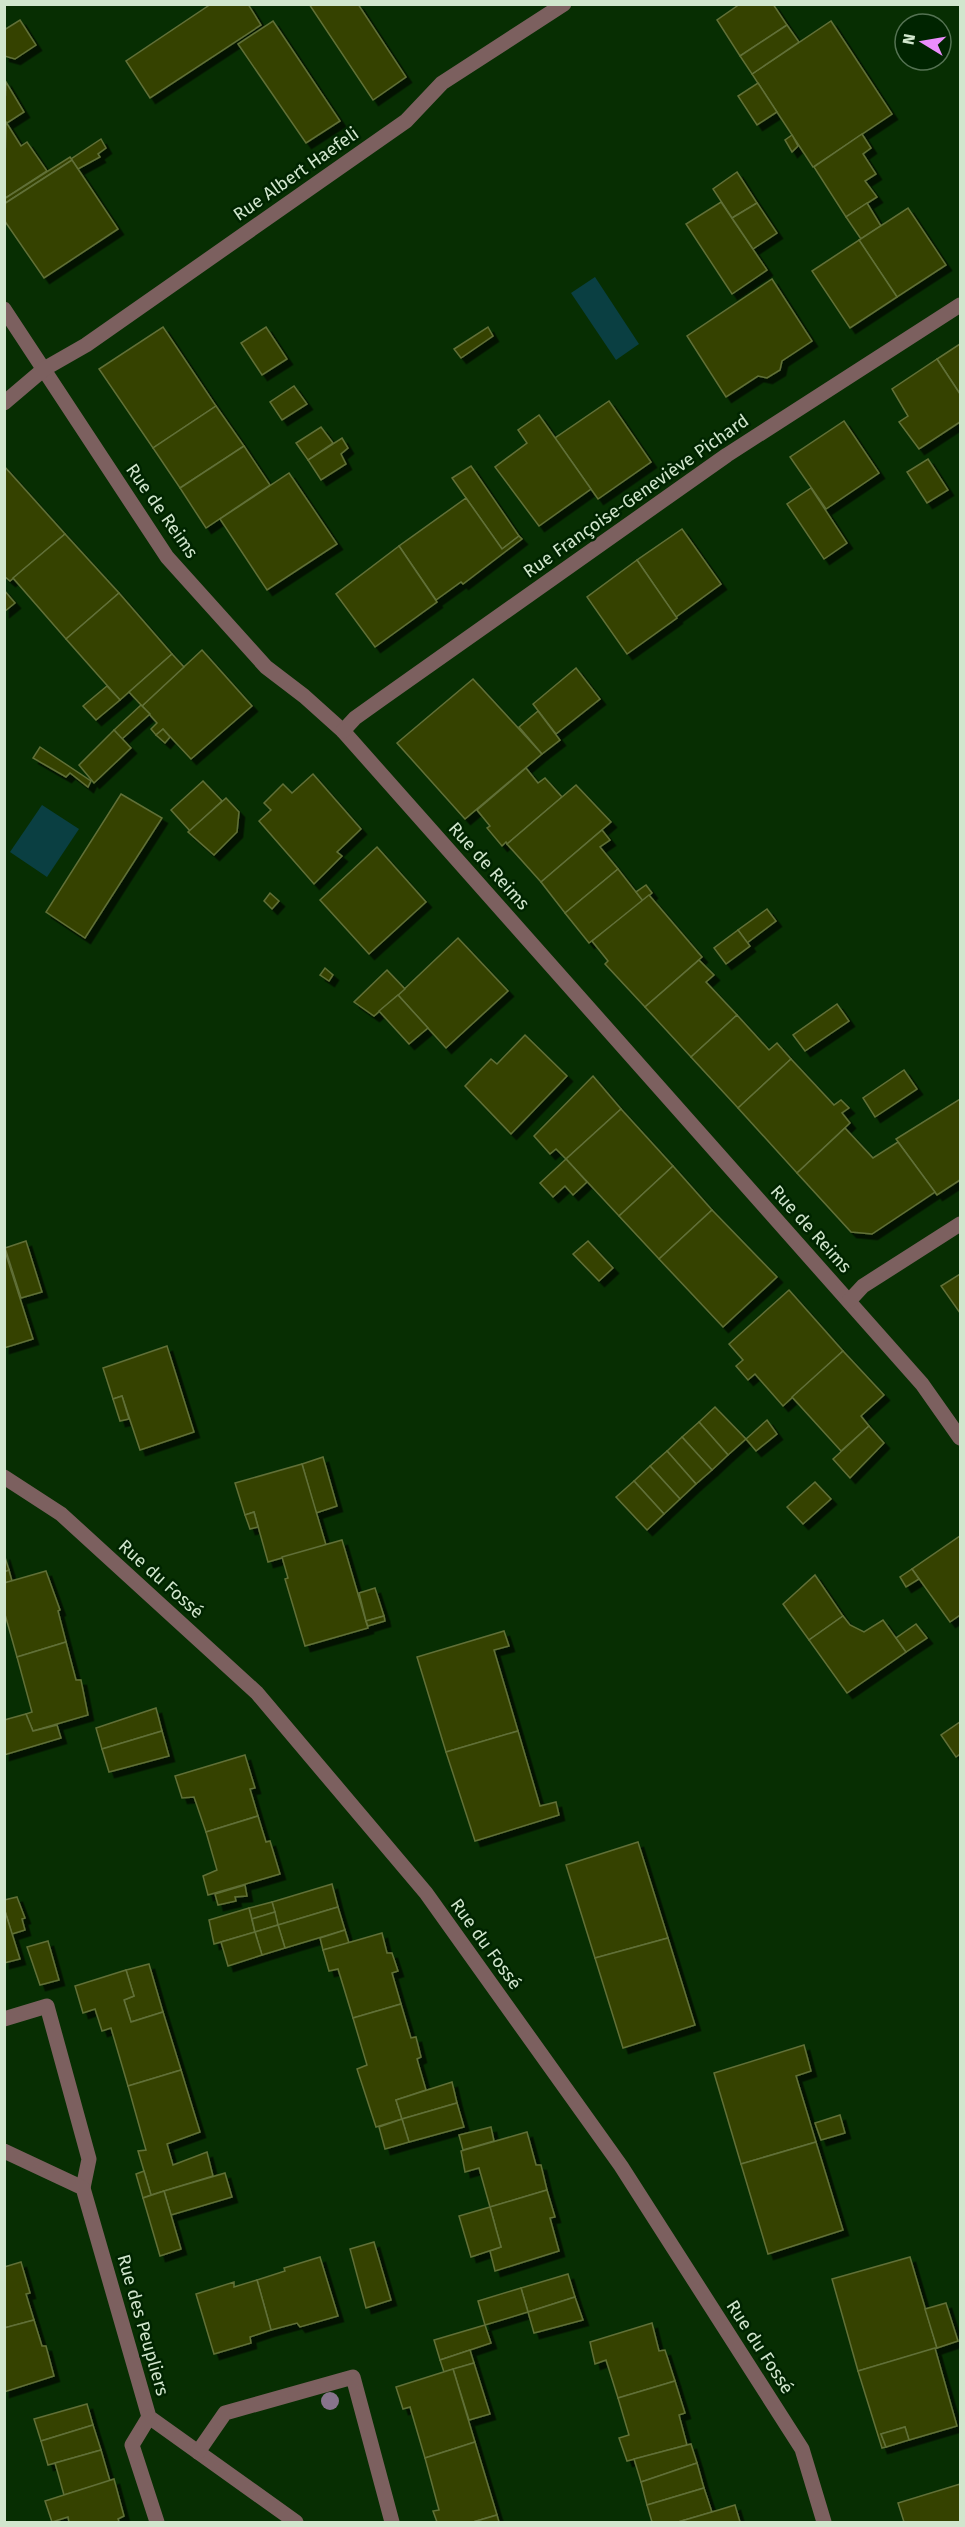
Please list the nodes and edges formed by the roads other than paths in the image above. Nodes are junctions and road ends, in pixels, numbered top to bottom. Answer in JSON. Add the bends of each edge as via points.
{"nodes":[{"id":1,"x":564,"y":4,"type":"edge"},
{"id":2,"x":960,"y":305,"type":"edge"},
{"id":3,"x":4,"y":309,"type":"edge"},
{"id":4,"x":44,"y":369,"type":"junction"},
{"id":5,"x":4,"y":403,"type":"edge"},
{"id":6,"x":343,"y":730,"type":"junction"},
{"id":7,"x":960,"y":1224,"type":"edge"},
{"id":8,"x":849,"y":1301,"type":"junction"},
{"id":9,"x":960,"y":1438,"type":"edge"},
{"id":10,"x":4,"y":1477,"type":"edge"},
{"id":11,"x":4,"y":2019,"type":"edge"},
{"id":12,"x":4,"y":2151,"type":"edge"},
{"id":13,"x":83,"y":2188,"type":"junction"},
{"id":14,"x":150,"y":2416,"type":"junction"},
{"id":15,"x":198,"y":2452,"type":"junction"},
{"id":16,"x":157,"y":2523,"type":"edge"},
{"id":17,"x":296,"y":2523,"type":"edge"},
{"id":18,"x":392,"y":2523,"type":"edge"},
{"id":19,"x":824,"y":2523,"type":"edge"}],
"edges":[{"from":1,"to":4,"type":"street","name":"Rue Albert Haefeli","via":[[442,83],[397,128],[86,345]]},
{"from":2,"to":6,"type":"street","name":"Rue Françoise-Geneviève Pichard","via":[[727,455],[364,711]]},
{"from":3,"to":4,"type":"street","name":"Rue de Reims"},
{"from":4,"to":5,"type":"street","name":"Rue Albert Haefeli"},
{"from":4,"to":6,"type":"street","name":"Rue de Reims","via":[[167,557],[266,667]]},
{"from":6,"to":8,"type":"street","name":"Rue de Reims"},
{"from":7,"to":8,"type":"street","via":[[863,1286]]},
{"from":8,"to":9,"type":"street","name":"Rue de Reims","via":[[922,1384]]},
{"from":10,"to":19,"type":"street","name":"Rue du Fossé","via":[[61,1514],[257,1693],[426,1893],[621,2166],[802,2449]]},
{"from":11,"to":13,"type":"street","via":[[47,2006],[89,2159]]},
{"from":12,"to":13,"type":"street"},
{"from":13,"to":14,"type":"street","name":"Rue des Peupliers"},
{"from":14,"to":15,"type":"street","name":"Rue des Peupliers"},
{"from":14,"to":16,"type":"street","via":[[132,2445]]},
{"from":15,"to":17,"type":"street","name":"Rue des Peupliers"},
{"from":15,"to":18,"type":"street","via":[[225,2413],[353,2377]]}]}
